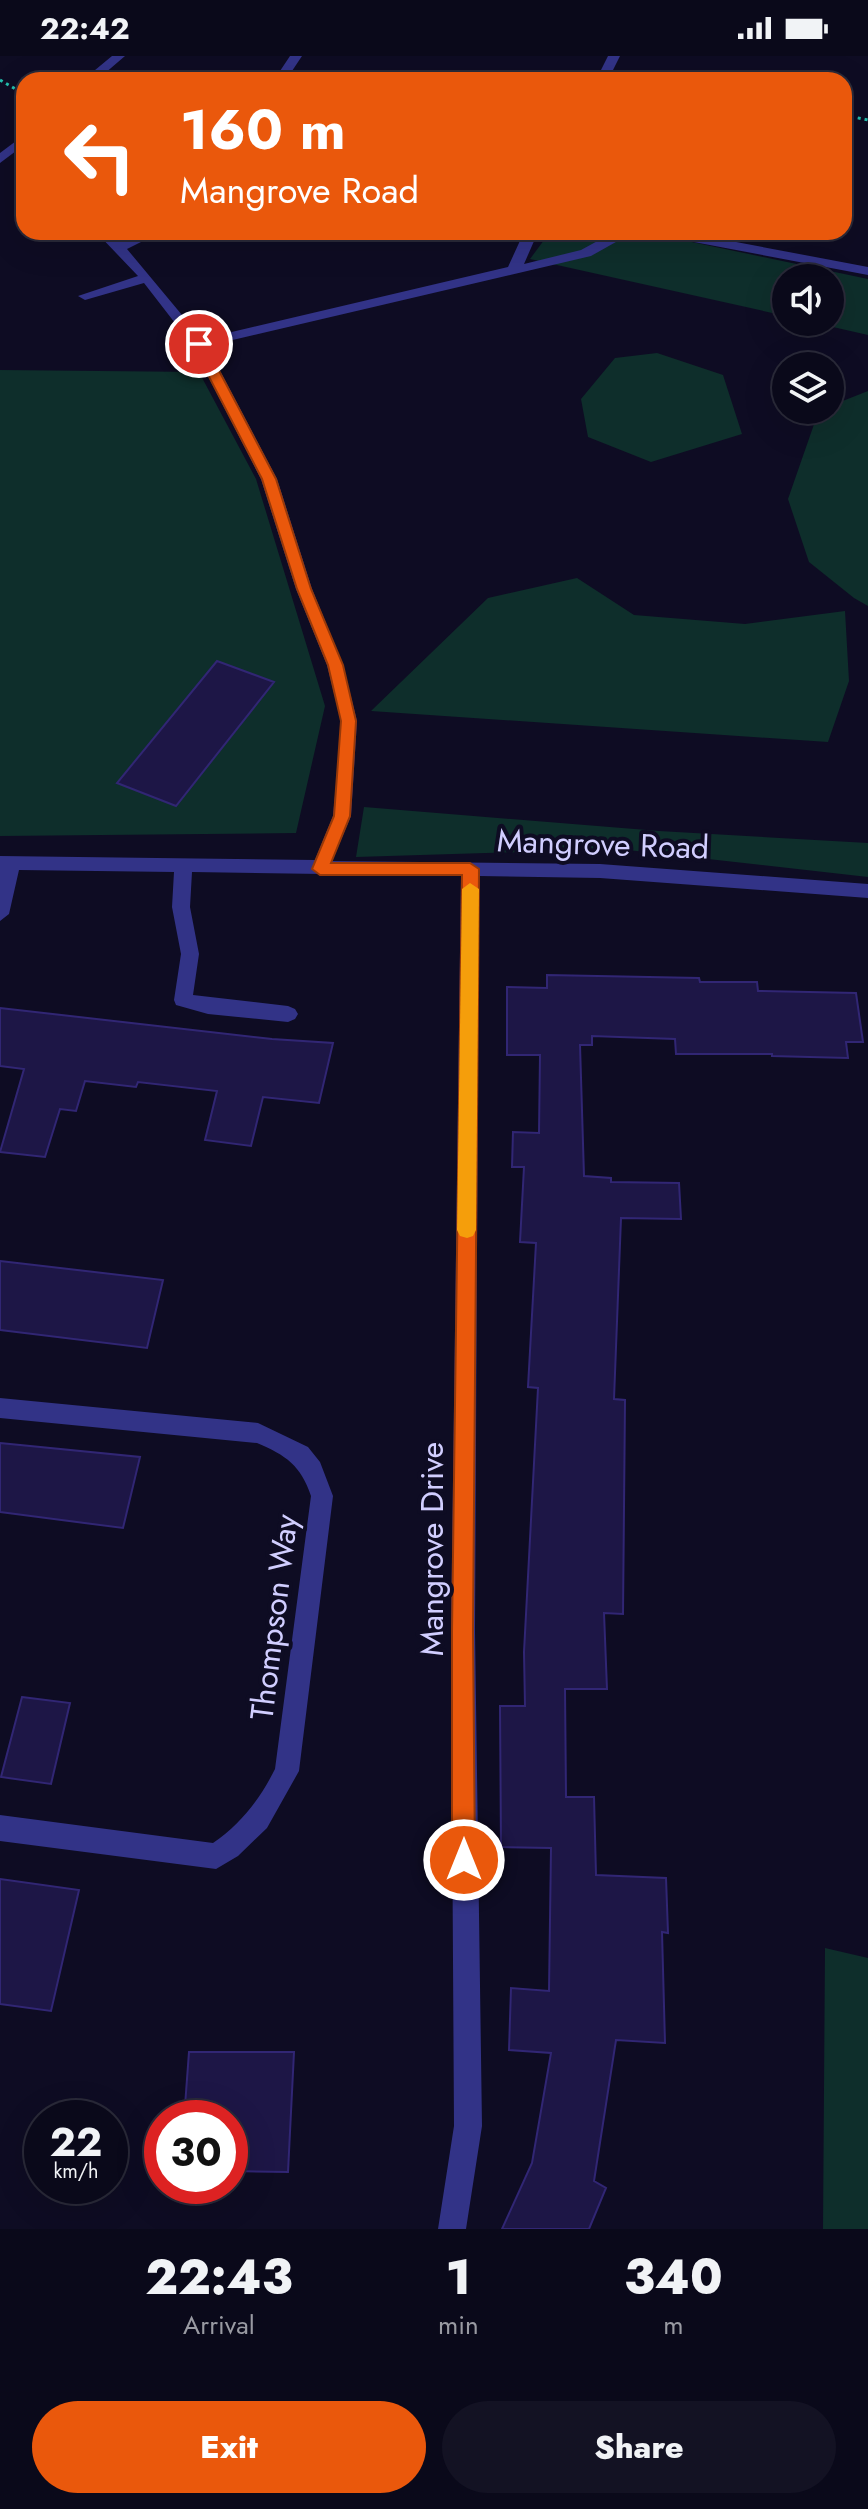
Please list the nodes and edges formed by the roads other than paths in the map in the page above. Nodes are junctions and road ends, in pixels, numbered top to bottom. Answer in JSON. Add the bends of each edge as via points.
{"nodes":[{"id":1,"x":119,"y":56,"type":"edge"},
{"id":2,"x":99,"y":72,"type":"edge"},
{"id":3,"x":112,"y":240,"type":"edge"},
{"id":4,"x":136,"y":240,"type":"edge"},
{"id":5,"x":527,"y":240,"type":"edge"},
{"id":6,"x":610,"y":240,"type":"edge"},
{"id":7,"x":704,"y":240,"type":"edge"},
{"id":8,"x":120,"y":247,"type":"junction"},
{"id":9,"x":868,"y":271,"type":"edge"},
{"id":10,"x":513,"y":272,"type":"junction"},
{"id":11,"x":147,"y":278,"type":"junction"},
{"id":12,"x":85,"y":296,"type":"dead end"},
{"id":13,"x":199,"y":344,"type":"junction"},
{"id":14,"x":6,"y":863,"type":"edge"},
{"id":15,"x":183,"y":866,"type":"junction"},
{"id":16,"x":320,"y":869,"type":"junction"},
{"id":17,"x":470,"y":869,"type":"junction"},
{"id":18,"x":868,"y":891,"type":"edge"},
{"id":19,"x":0,"y":914,"type":"edge"},
{"id":20,"x":288,"y":1014,"type":"dead end"},
{"id":21,"x":0,"y":1408,"type":"edge"},
{"id":22,"x":0,"y":1828,"type":"edge"},
{"id":23,"x":452,"y":2229,"type":"edge"}],
"edges":[{"from":1,"to":2,"type":"street"},
{"from":3,"to":8,"type":"street"},
{"from":4,"to":8,"type":"street"},
{"from":5,"to":10,"type":"street"},
{"from":6,"to":10,"type":"street","via":[[586,253]]},
{"from":7,"to":9,"type":"street"},
{"from":8,"to":11,"type":"street"},
{"from":10,"to":13,"type":"street"},
{"from":11,"to":12,"type":"street"},
{"from":11,"to":13,"type":"street"},
{"from":13,"to":16,"type":"street","via":[[269,479],[335,665],[349,721],[342,816]]},
{"from":14,"to":15,"type":"street","name":"Mangrove Road"},
{"from":14,"to":19,"type":"street"},
{"from":15,"to":16,"type":"street","name":"Mangrove Road"},
{"from":15,"to":20,"type":"street","via":[[181,907],[190,954],[183,1000]]},
{"from":16,"to":17,"type":"street","name":"Mangrove Road"},
{"from":17,"to":18,"type":"street","name":"Mangrove Road","via":[[616,871]]},
{"from":17,"to":23,"type":"street","name":"Mangrove Drive","via":[[463,1631],[468,2126]]},
{"from":21,"to":22,"type":"street","name":"Thompson Way","via":[[258,1433],[290,1446],[312,1465],[322,1496],[287,1771],[269,1806],[243,1838],[216,1856]]}]}
